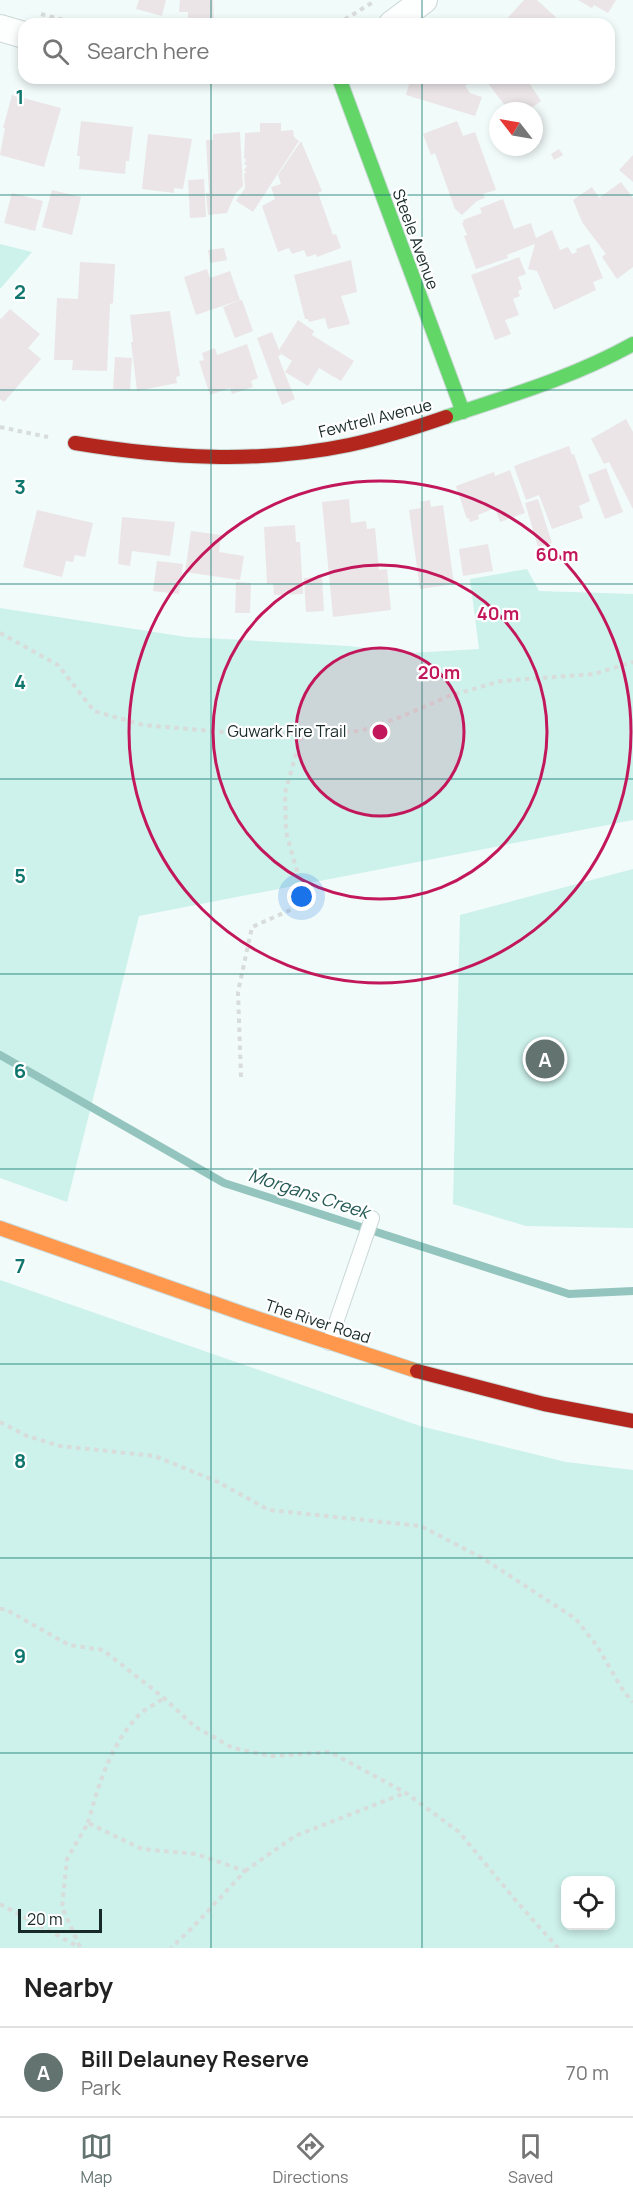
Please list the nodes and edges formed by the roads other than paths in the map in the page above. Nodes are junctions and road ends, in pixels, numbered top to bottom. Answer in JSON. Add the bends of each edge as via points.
{"nodes":[{"id":1,"x":424,"y":0,"type":"edge"},
{"id":2,"x":400,"y":18,"type":"edge"},
{"id":3,"x":0,"y":28,"type":"edge"},
{"id":4,"x":18,"y":33,"type":"edge"},
{"id":5,"x":341,"y":84,"type":"edge"},
{"id":6,"x":633,"y":344,"type":"edge"},
{"id":7,"x":462,"y":412,"type":"junction"},
{"id":8,"x":75,"y":443,"type":"road end"},
{"id":9,"x":372,"y":1218,"type":"dead end"},
{"id":10,"x":0,"y":1228,"type":"edge"},
{"id":11,"x":329,"y":1343,"type":"junction"},
{"id":12,"x":633,"y":1420,"type":"edge"}],
"edges":[{"from":1,"to":2,"type":"street"},
{"from":3,"to":4,"type":"street"},
{"from":5,"to":7,"type":"street","name":"Steele Avenue"},
{"from":6,"to":7,"type":"street","name":"Fewtrell Avenue","via":[[592,364]]},
{"from":7,"to":8,"type":"street","name":"Fewtrell Avenue","via":[[366,441],[290,453],[169,456]]},
{"from":9,"to":11,"type":"lane"},
{"from":10,"to":11,"type":"street","name":"The River Road"},
{"from":11,"to":12,"type":"street","name":"The River Road","via":[[518,1400]]}]}
